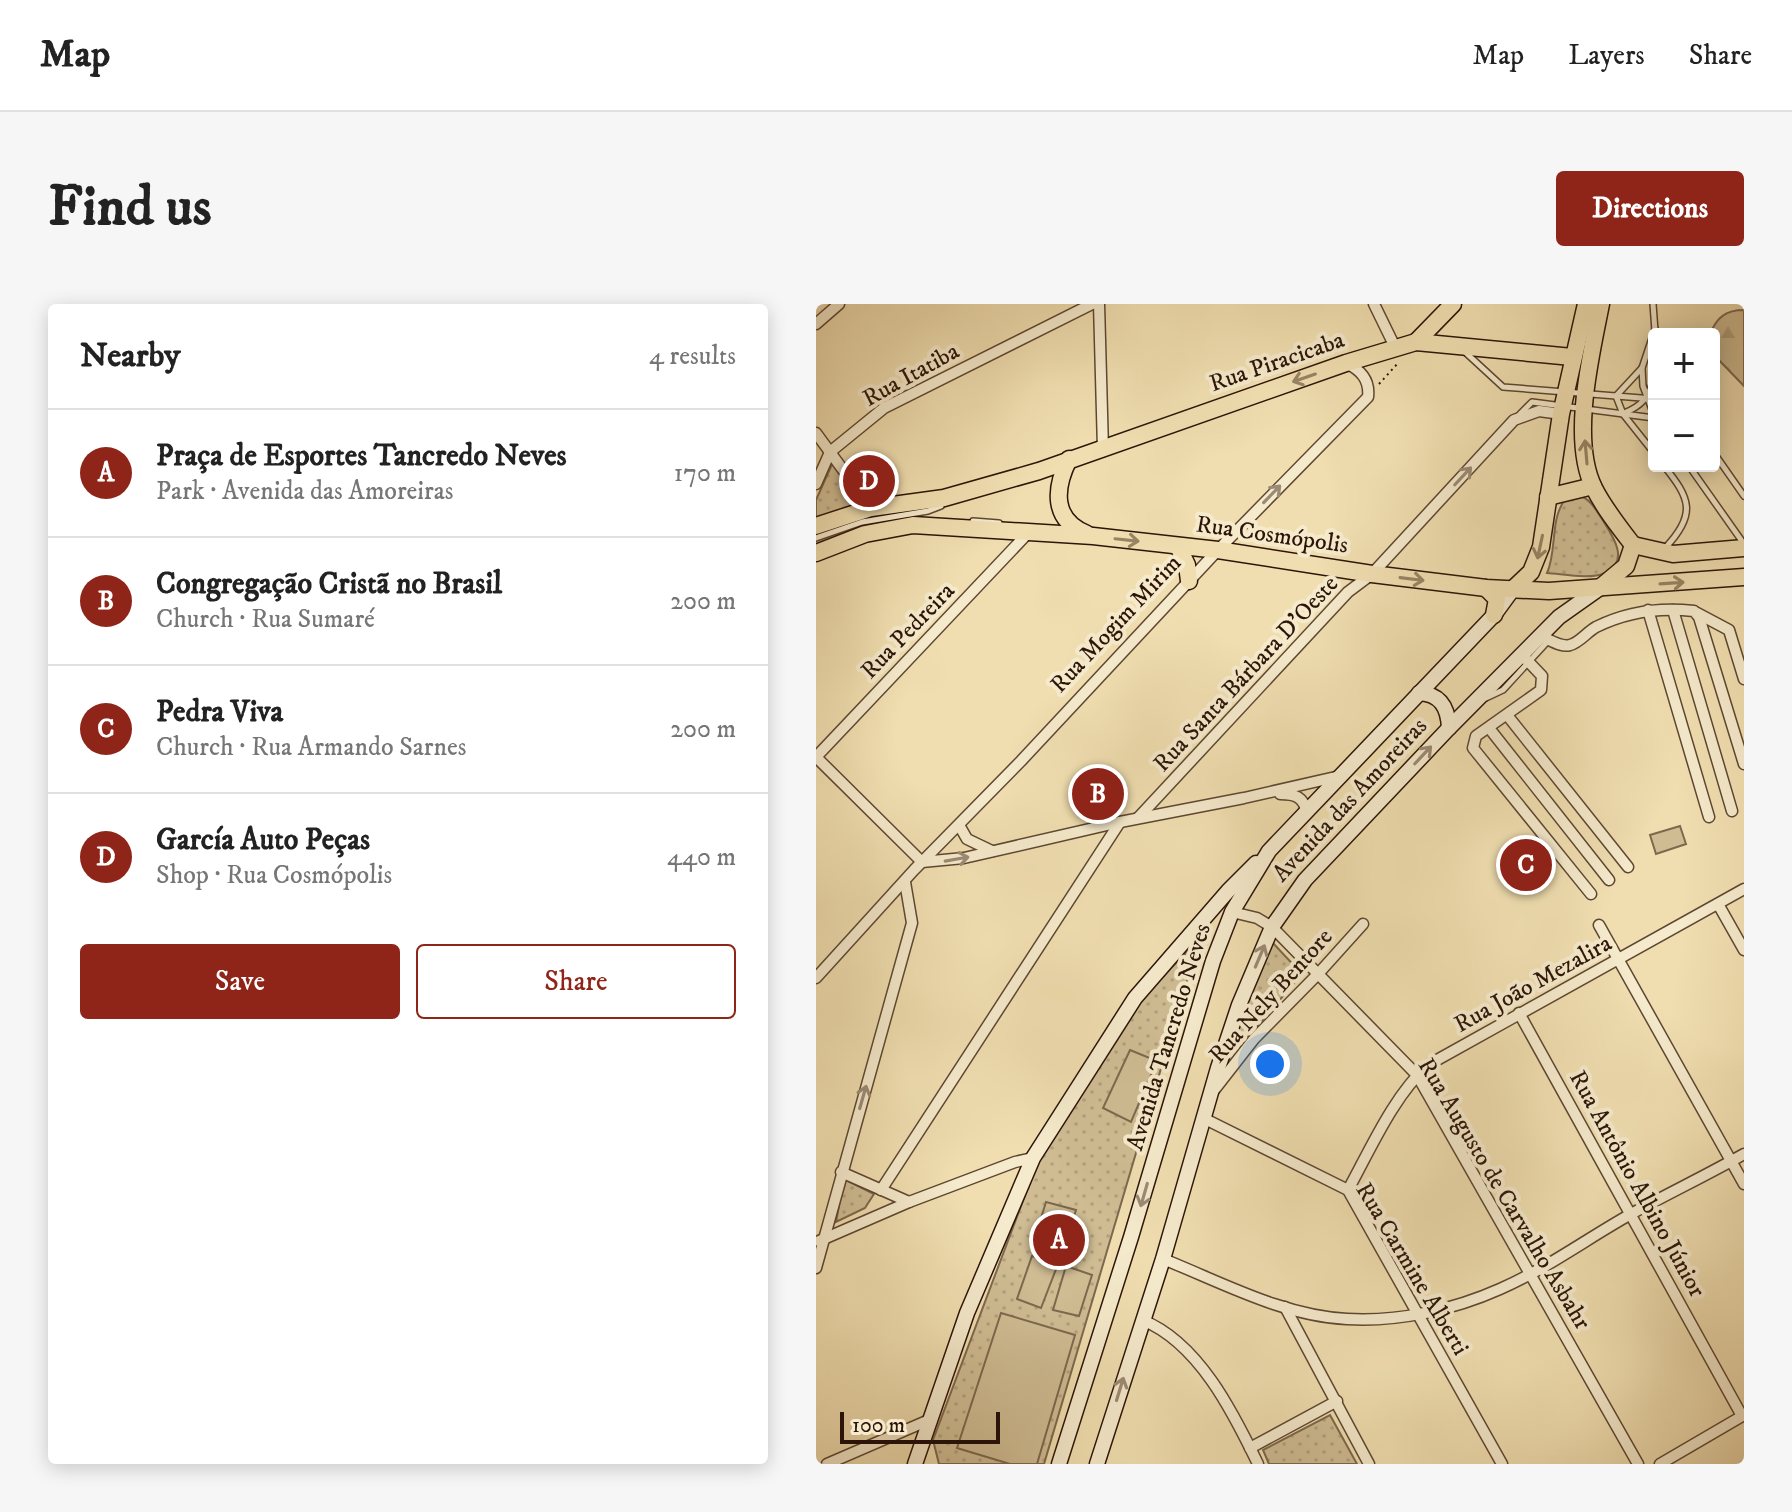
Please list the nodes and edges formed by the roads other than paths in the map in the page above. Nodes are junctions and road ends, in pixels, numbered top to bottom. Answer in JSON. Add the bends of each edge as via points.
{"nodes":[{"id":1,"x":839,"y":304,"type":"edge"},
{"id":2,"x":1092,"y":304,"type":"edge"},
{"id":3,"x":1099,"y":304,"type":"edge"},
{"id":4,"x":1374,"y":304,"type":"edge"},
{"id":5,"x":1453,"y":304,"type":"edge"},
{"id":6,"x":1586,"y":304,"type":"edge"},
{"id":7,"x":1601,"y":304,"type":"edge"},
{"id":8,"x":1653,"y":304,"type":"edge"},
{"id":9,"x":816,"y":324,"type":"edge"},
{"id":10,"x":1655,"y":328,"type":"edge"},
{"id":11,"x":1416,"y":342,"type":"junction"},
{"id":12,"x":1395,"y":347,"type":"junction"},
{"id":13,"x":1459,"y":347,"type":"junction"},
{"id":14,"x":1648,"y":351,"type":"edge"},
{"id":15,"x":1572,"y":357,"type":"junction"},
{"id":16,"x":1346,"y":363,"type":"junction"},
{"id":17,"x":1642,"y":368,"type":"junction"},
{"id":18,"x":1648,"y":393,"type":"edge"},
{"id":19,"x":1616,"y":396,"type":"junction"},
{"id":20,"x":1646,"y":398,"type":"junction"},
{"id":21,"x":1584,"y":402,"type":"junction"},
{"id":22,"x":1648,"y":402,"type":"edge"},
{"id":23,"x":1563,"y":404,"type":"junction"},
{"id":24,"x":1623,"y":414,"type":"junction"},
{"id":25,"x":1648,"y":416,"type":"edge"},
{"id":26,"x":816,"y":433,"type":"edge"},
{"id":27,"x":1648,"y":445,"type":"edge"},
{"id":28,"x":1103,"y":449,"type":"junction"},
{"id":29,"x":830,"y":452,"type":"junction"},
{"id":30,"x":1069,"y":459,"type":"junction"},
{"id":31,"x":1720,"y":462,"type":"edge"},
{"id":32,"x":1039,"y":471,"type":"junction"},
{"id":33,"x":1669,"y":472,"type":"edge"},
{"id":34,"x":1693,"y":472,"type":"edge"},
{"id":35,"x":816,"y":484,"type":"edge"},
{"id":36,"x":1593,"y":486,"type":"junction"},
{"id":37,"x":1744,"y":496,"type":"edge"},
{"id":38,"x":1548,"y":497,"type":"junction"},
{"id":39,"x":871,"y":508,"type":"junction"},
{"id":40,"x":816,"y":526,"type":"edge"},
{"id":41,"x":1029,"y":532,"type":"junction"},
{"id":42,"x":1093,"y":536,"type":"junction"},
{"id":43,"x":816,"y":538,"type":"edge"},
{"id":44,"x":1633,"y":545,"type":"junction"},
{"id":45,"x":816,"y":546,"type":"edge"},
{"id":46,"x":1178,"y":546,"type":"junction"},
{"id":47,"x":1744,"y":546,"type":"edge"},
{"id":48,"x":1218,"y":550,"type":"junction"},
{"id":49,"x":1661,"y":552,"type":"junction"},
{"id":50,"x":816,"y":553,"type":"edge"},
{"id":51,"x":1372,"y":574,"type":"junction"},
{"id":52,"x":1744,"y":577,"type":"edge"},
{"id":53,"x":1189,"y":581,"type":"junction"},
{"id":54,"x":1486,"y":588,"type":"junction"},
{"id":55,"x":1600,"y":588,"type":"junction"},
{"id":56,"x":1513,"y":589,"type":"junction"},
{"id":57,"x":1648,"y":610,"type":"junction"},
{"id":58,"x":1673,"y":610,"type":"junction"},
{"id":59,"x":1697,"y":613,"type":"junction"},
{"id":60,"x":1494,"y":615,"type":"junction"},
{"id":61,"x":1545,"y":638,"type":"junction"},
{"id":62,"x":1526,"y":658,"type":"junction"},
{"id":63,"x":1744,"y":679,"type":"edge"},
{"id":64,"x":1419,"y":693,"type":"junction"},
{"id":65,"x":1507,"y":715,"type":"junction"},
{"id":66,"x":1449,"y":728,"type":"junction"},
{"id":67,"x":1489,"y":728,"type":"junction"},
{"id":68,"x":816,"y":757,"type":"edge"},
{"id":69,"x":1744,"y":764,"type":"edge"},
{"id":70,"x":1340,"y":776,"type":"junction"},
{"id":71,"x":1258,"y":794,"type":"junction"},
{"id":72,"x":1732,"y":811,"type":"dead end"},
{"id":73,"x":1307,"y":812,"type":"junction"},
{"id":74,"x":1709,"y":817,"type":"dead end"},
{"id":75,"x":1138,"y":818,"type":"junction"},
{"id":76,"x":1120,"y":822,"type":"junction"},
{"id":77,"x":959,"y":825,"type":"junction"},
{"id":78,"x":992,"y":851,"type":"junction"},
{"id":79,"x":1269,"y":851,"type":"junction"},
{"id":80,"x":922,"y":862,"type":"junction"},
{"id":81,"x":1628,"y":867,"type":"dead end"},
{"id":82,"x":1609,"y":880,"type":"dead end"},
{"id":83,"x":905,"y":882,"type":"junction"},
{"id":84,"x":1744,"y":889,"type":"edge"},
{"id":85,"x":1591,"y":894,"type":"dead end"},
{"id":86,"x":891,"y":896,"type":"junction"},
{"id":87,"x":1718,"y":904,"type":"junction"},
{"id":88,"x":1232,"y":912,"type":"junction"},
{"id":89,"x":912,"y":923,"type":"junction"},
{"id":90,"x":1363,"y":924,"type":"dead end"},
{"id":91,"x":1599,"y":925,"type":"dead end"},
{"id":92,"x":1272,"y":927,"type":"junction"},
{"id":93,"x":1187,"y":936,"type":"junction"},
{"id":94,"x":1744,"y":950,"type":"edge"},
{"id":95,"x":1620,"y":960,"type":"junction"},
{"id":96,"x":1318,"y":974,"type":"junction"},
{"id":97,"x":816,"y":978,"type":"edge"},
{"id":98,"x":1519,"y":1013,"type":"junction"},
{"id":99,"x":1417,"y":1075,"type":"junction"},
{"id":100,"x":1211,"y":1096,"type":"junction"},
{"id":101,"x":1203,"y":1118,"type":"junction"},
{"id":102,"x":1744,"y":1154,"type":"edge"},
{"id":103,"x":1033,"y":1158,"type":"junction"},
{"id":104,"x":1731,"y":1161,"type":"junction"},
{"id":105,"x":841,"y":1172,"type":"junction"},
{"id":106,"x":1744,"y":1184,"type":"edge"},
{"id":107,"x":881,"y":1190,"type":"junction"},
{"id":108,"x":1348,"y":1190,"type":"junction"},
{"id":109,"x":909,"y":1202,"type":"junction"},
{"id":110,"x":886,"y":1213,"type":"junction"},
{"id":111,"x":1631,"y":1214,"type":"junction"},
{"id":112,"x":820,"y":1241,"type":"edge"},
{"id":113,"x":1163,"y":1259,"type":"junction"},
{"id":114,"x":816,"y":1268,"type":"edge"},
{"id":115,"x":1528,"y":1273,"type":"junction"},
{"id":116,"x":1285,"y":1307,"type":"junction"},
{"id":117,"x":1418,"y":1314,"type":"junction"},
{"id":118,"x":1142,"y":1320,"type":"junction"},
{"id":119,"x":1337,"y":1401,"type":"junction"},
{"id":120,"x":1743,"y":1416,"type":"edge"},
{"id":121,"x":929,"y":1420,"type":"junction"},
{"id":122,"x":1250,"y":1448,"type":"junction"},
{"id":123,"x":920,"y":1449,"type":"junction"},
{"id":124,"x":827,"y":1464,"type":"edge"},
{"id":125,"x":915,"y":1464,"type":"edge"},
{"id":126,"x":926,"y":1464,"type":"edge"},
{"id":127,"x":1059,"y":1464,"type":"edge"},
{"id":128,"x":1097,"y":1464,"type":"edge"},
{"id":129,"x":1258,"y":1464,"type":"edge"},
{"id":130,"x":1369,"y":1464,"type":"edge"},
{"id":131,"x":1502,"y":1464,"type":"edge"},
{"id":132,"x":1638,"y":1464,"type":"edge"},
{"id":133,"x":1660,"y":1464,"type":"edge"}],
"edges":[{"from":1,"to":9,"type":"street"},
{"from":2,"to":29,"type":"street","name":"Rua Itatiba","via":[[884,408]]},
{"from":3,"to":28,"type":"street"},
{"from":4,"to":12,"type":"street"},
{"from":5,"to":11,"type":"main road"},
{"from":6,"to":15,"type":"main road"},
{"from":7,"to":21,"type":"main road"},
{"from":8,"to":10,"type":"lane"},
{"from":11,"to":12,"type":"main road","name":"Rua Piracicaba"},
{"from":11,"to":13,"type":"main road","name":"Rua Piracicaba"},
{"from":12,"to":16,"type":"main road","name":"Rua Piracicaba"},
{"from":13,"to":15,"type":"main road","name":"Rua Piracicaba"},
{"from":13,"to":23,"type":"lane","via":[[1503,387]]},
{"from":14,"to":17,"type":"lane"},
{"from":15,"to":23,"type":"main road"},
{"from":16,"to":28,"type":"main road","name":"Rua Piracicaba","one_way":true},
{"from":48,"to":16,"type":"street","name":"Rua Mogim Mirim","one_way":true,"via":[[1368,397],[1363,375]]},
{"from":17,"to":19,"type":"lane"},
{"from":17,"to":20,"type":"lane"},
{"from":18,"to":20,"type":"lane"},
{"from":19,"to":20,"type":"lane"},
{"from":19,"to":21,"type":"lane"},
{"from":19,"to":24,"type":"lane"},
{"from":20,"to":22,"type":"lane"},
{"from":20,"to":24,"type":"lane"},
{"from":21,"to":23,"type":"lane"},
{"from":21,"to":23,"type":"lane"},
{"from":21,"to":24,"type":"lane"},
{"from":36,"to":21,"type":"main road","one_way":true,"via":[[1586,461]]},
{"from":23,"to":38,"type":"main road"},
{"from":51,"to":23,"type":"street","name":"Rua Santa Bárbara D'Oeste","one_way":true,"via":[[1514,420]]},
{"from":24,"to":25,"type":"lane"},
{"from":24,"to":27,"type":"lane"},
{"from":26,"to":29,"type":"street"},
{"from":28,"to":30,"type":"main road","name":"Rua Piracicaba"},
{"from":29,"to":35,"type":"street","name":"Rua Itatiba"},
{"from":29,"to":39,"type":"street"},
{"from":30,"to":32,"type":"main road","name":"Rua Piracicaba"},
{"from":30,"to":42,"type":"main road","via":[[1060,480],[1062,515]]},
{"from":31,"to":37,"type":"lane"},
{"from":32,"to":39,"type":"main road","name":"Rua Piracicaba","via":[[944,498]]},
{"from":32,"to":43,"type":"lane","via":[[1032,478],[928,511],[878,518]]},
{"from":33,"to":49,"type":"lane","via":[[1683,490],[1687,515]]},
{"from":34,"to":47,"type":"lane"},
{"from":36,"to":38,"type":"main road"},
{"from":36,"to":44,"type":"main road"},
{"from":38,"to":56,"type":"main road","one_way":true,"via":[[1538,557]]},
{"from":39,"to":40,"type":"main road","name":"Rua Piracicaba"},
{"from":41,"to":42,"type":"main road","name":"Rua Cosmópolis"},
{"from":41,"to":45,"type":"lane","via":[[992,522],[913,519]]},
{"from":41,"to":50,"type":"main road","name":"Rua Cosmópolis","via":[[899,526]]},
{"from":41,"to":68,"type":"street","name":"Rua Pedreira"},
{"from":42,"to":46,"type":"main road","name":"Rua Cosmópolis","one_way":true},
{"from":44,"to":49,"type":"main road"},
{"from":44,"to":55,"type":"main road","via":[[1626,566]]},
{"from":46,"to":48,"type":"main road","name":"Rua Cosmópolis"},
{"from":46,"to":53,"type":"main road"},
{"from":47,"to":49,"type":"main road"},
{"from":48,"to":51,"type":"main road","name":"Rua Cosmópolis"},
{"from":48,"to":53,"type":"street","name":"Rua Mogim Mirim"},
{"from":51,"to":54,"type":"main road","name":"Rua Cosmópolis","one_way":true},
{"from":51,"to":75,"type":"street","name":"Rua Santa Bárbara D'Oeste","via":[[1348,592]]},
{"from":55,"to":52,"type":"main road","one_way":true},
{"from":53,"to":77,"type":"street","name":"Rua Mogim Mirim"},
{"from":54,"to":56,"type":"main road","name":"Rua Cosmópolis"},
{"from":54,"to":60,"type":"main road","via":[[1497,599]]},
{"from":55,"to":56,"type":"main road","name":"Rua Cosmópolis"},
{"from":55,"to":61,"type":"main road","name":"Avenida das Amoreiras","via":[[1559,617]]},
{"from":56,"to":60,"type":"main road","name":"Avenida Tancredo Neves"},
{"from":57,"to":58,"type":"street"},
{"from":57,"to":61,"type":"street","via":[[1592,629],[1571,645]]},
{"from":57,"to":74,"type":"street"},
{"from":58,"to":59,"type":"street"},
{"from":58,"to":72,"type":"street"},
{"from":59,"to":63,"type":"street","via":[[1729,630]]},
{"from":59,"to":69,"type":"street"},
{"from":60,"to":64,"type":"main road","name":"Avenida Tancredo Neves"},
{"from":61,"to":62,"type":"main road","name":"Avenida das Amoreiras"},
{"from":62,"to":65,"type":"street","via":[[1543,679],[1541,690]]},
{"from":62,"to":66,"type":"main road","name":"Avenida das Amoreiras"},
{"from":64,"to":66,"type":"main road","via":[[1445,705]]},
{"from":64,"to":70,"type":"main road","name":"Avenida Tancredo Neves"},
{"from":65,"to":67,"type":"street"},
{"from":65,"to":81,"type":"street"},
{"from":92,"to":66,"type":"main road","name":"Avenida das Amoreiras","one_way":true,"via":[[1305,880]]},
{"from":67,"to":82,"type":"street"},
{"from":67,"to":85,"type":"street","via":[[1474,738],[1473,748]]},
{"from":68,"to":80,"type":"street"},
{"from":70,"to":71,"type":"street"},
{"from":70,"to":73,"type":"main road","name":"Avenida Tancredo Neves"},
{"from":71,"to":73,"type":"street","via":[[1292,794]]},
{"from":71,"to":75,"type":"street"},
{"from":73,"to":79,"type":"main road","name":"Avenida Tancredo Neves"},
{"from":75,"to":76,"type":"street"},
{"from":76,"to":78,"type":"street"},
{"from":76,"to":107,"type":"street"},
{"from":77,"to":78,"type":"street","via":[[967,839]]},
{"from":77,"to":80,"type":"street","name":"Rua Mogim Mirim"},
{"from":80,"to":78,"type":"street","one_way":true},
{"from":79,"to":88,"type":"main road","name":"Avenida Tancredo Neves"},
{"from":79,"to":93,"type":"main road","name":"Avenida das Amoreiras"},
{"from":80,"to":83,"type":"street","name":"Rua Mogim Mirim"},
{"from":83,"to":86,"type":"street","name":"Rua Mogim Mirim"},
{"from":83,"to":89,"type":"street"},
{"from":84,"to":87,"type":"street","name":"Rua João Mezalira"},
{"from":86,"to":89,"type":"street"},
{"from":86,"to":97,"type":"street","name":"Rua Mogim Mirim"},
{"from":87,"to":94,"type":"street"},
{"from":87,"to":95,"type":"street","name":"Rua João Mezalira"},
{"from":88,"to":92,"type":"street","name":"Rua Augusto de Carvalho Asbahr"},
{"from":88,"to":93,"type":"main road","name":"Avenida das Amoreiras"},
{"from":88,"to":127,"type":"main road","name":"Avenida Tancredo Neves","one_way":true},
{"from":105,"to":89,"type":"street","one_way":true},
{"from":90,"to":96,"type":"street","name":"Rua Nely Bentore"},
{"from":91,"to":95,"type":"street"},
{"from":92,"to":96,"type":"street","name":"Rua Augusto de Carvalho Asbahr"},
{"from":100,"to":92,"type":"main road","name":"Avenida das Amoreiras","one_way":true,"via":[[1239,1005]]},
{"from":93,"to":103,"type":"main road","name":"Avenida das Amoreiras","via":[[1135,998]]},
{"from":95,"to":98,"type":"street","name":"Rua João Mezalira"},
{"from":95,"to":104,"type":"street"},
{"from":96,"to":99,"type":"street","name":"Rua Augusto de Carvalho Asbahr"},
{"from":96,"to":100,"type":"street","name":"Rua Nely Bentore","via":[[1254,1039]]},
{"from":98,"to":99,"type":"street","name":"Rua João Mezalira"},
{"from":98,"to":111,"type":"street","name":"Rua Antônio Albino Júnior"},
{"from":99,"to":108,"type":"street","name":"Rua João Mezalira"},
{"from":99,"to":115,"type":"street","name":"Rua Augusto de Carvalho Asbahr"},
{"from":100,"to":101,"type":"main road","name":"Avenida das Amoreiras"},
{"from":101,"to":108,"type":"street","name":"Rua Carmine Alberti"},
{"from":101,"to":113,"type":"main road","name":"Avenida das Amoreiras"},
{"from":102,"to":104,"type":"street"},
{"from":103,"to":109,"type":"street"},
{"from":103,"to":121,"type":"main road","name":"Avenida das Amoreiras","via":[[967,1313]]},
{"from":104,"to":106,"type":"street"},
{"from":104,"to":111,"type":"street"},
{"from":105,"to":107,"type":"street"},
{"from":105,"to":112,"type":"street"},
{"from":107,"to":109,"type":"street"},
{"from":107,"to":110,"type":"street"},
{"from":108,"to":117,"type":"street","name":"Rua Carmine Alberti"},
{"from":109,"to":110,"type":"street"},
{"from":110,"to":112,"type":"street"},
{"from":111,"to":115,"type":"street"},
{"from":111,"to":120,"type":"street","name":"Rua Antônio Albino Júnior"},
{"from":112,"to":114,"type":"street"},
{"from":113,"to":116,"type":"street"},
{"from":113,"to":118,"type":"main road","name":"Avenida das Amoreiras"},
{"from":115,"to":117,"type":"street","via":[[1462,1303]]},
{"from":115,"to":132,"type":"street","name":"Rua Augusto de Carvalho Asbahr"},
{"from":116,"to":117,"type":"street","via":[[1345,1319]]},
{"from":116,"to":119,"type":"street"},
{"from":117,"to":131,"type":"street","name":"Rua Carmine Alberti"},
{"from":118,"to":122,"type":"street","via":[[1183,1346],[1204,1369]]},
{"from":128,"to":118,"type":"main road","name":"Avenida das Amoreiras","one_way":true},
{"from":119,"to":122,"type":"street"},
{"from":119,"to":130,"type":"street"},
{"from":120,"to":133,"type":"street"},
{"from":121,"to":123,"type":"main road","name":"Avenida das Amoreiras"},
{"from":121,"to":124,"type":"street"},
{"from":122,"to":129,"type":"street"},
{"from":123,"to":125,"type":"main road","name":"Avenida das Amoreiras"},
{"from":123,"to":126,"type":"main road"}]}
